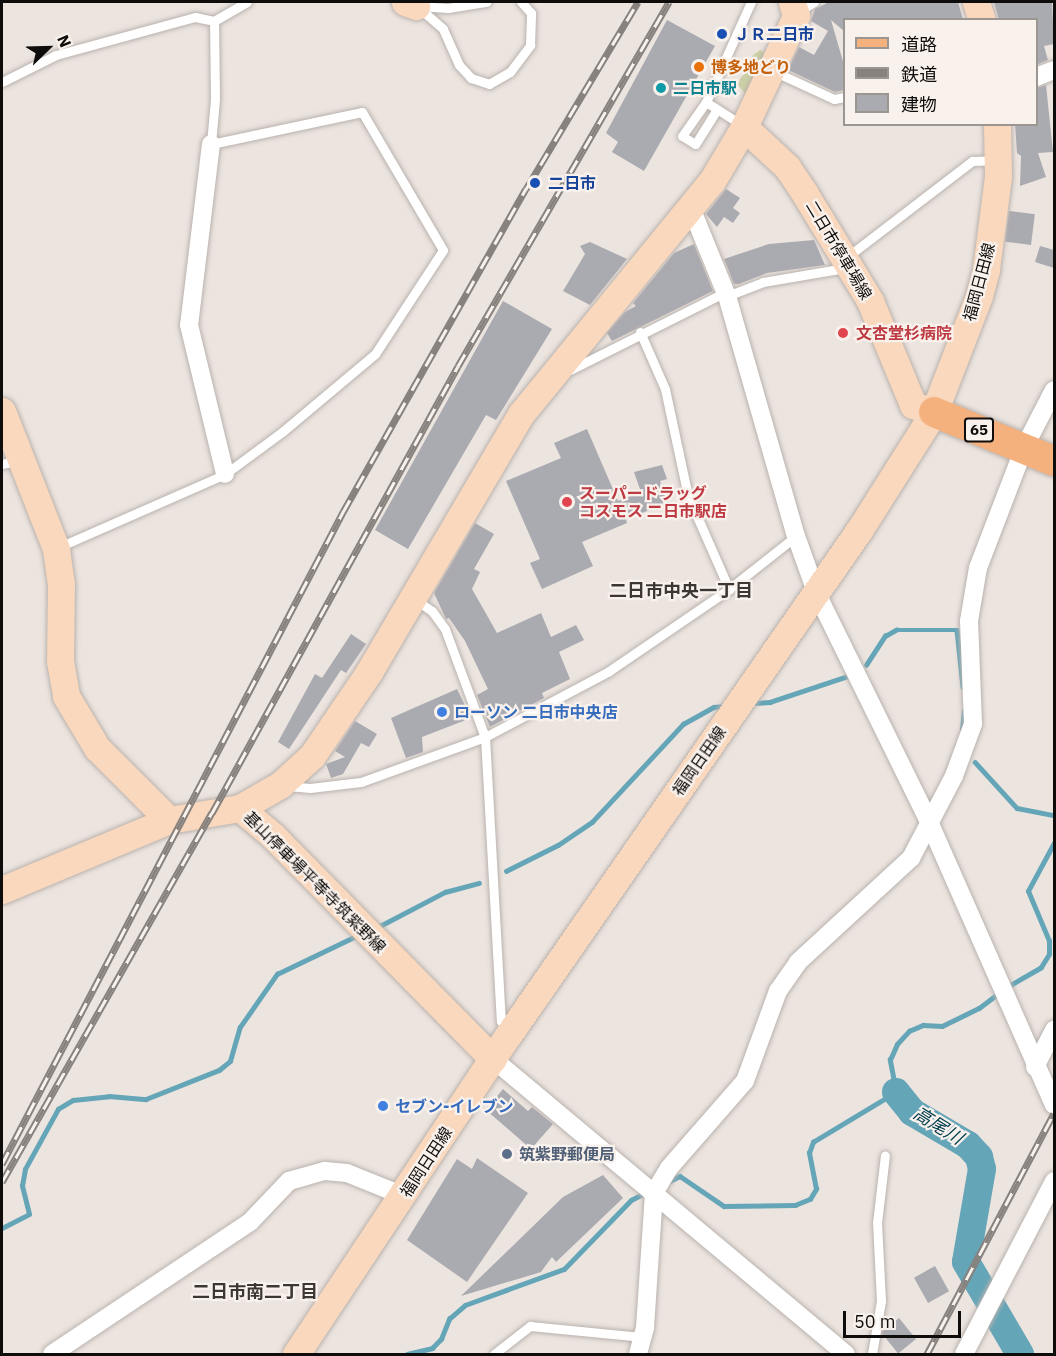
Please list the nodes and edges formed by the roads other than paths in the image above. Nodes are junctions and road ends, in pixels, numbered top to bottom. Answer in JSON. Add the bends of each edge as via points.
{"nodes":[{"id":1,"x":247,"y":2,"type":"edge"},
{"id":2,"x":487,"y":2,"type":"edge"},
{"id":3,"x":521,"y":2,"type":"edge"},
{"id":4,"x":752,"y":2,"type":"edge"},
{"id":5,"x":976,"y":2,"type":"edge"},
{"id":6,"x":412,"y":3,"type":"edge"},
{"id":7,"x":801,"y":5,"type":"edge"},
{"id":8,"x":981,"y":18,"type":"edge"},
{"id":9,"x":214,"y":21,"type":"junction"},
{"id":10,"x":772,"y":70,"type":"junction"},
{"id":11,"x":1054,"y":70,"type":"edge"},
{"id":12,"x":1038,"y":76,"type":"edge"},
{"id":13,"x":2,"y":82,"type":"edge"},
{"id":14,"x":843,"y":96,"type":"edge"},
{"id":15,"x":706,"y":102,"type":"junction"},
{"id":16,"x":716,"y":111,"type":"junction"},
{"id":17,"x":997,"y":126,"type":"edge"},
{"id":18,"x":744,"y":127,"type":"junction"},
{"id":19,"x":211,"y":144,"type":"junction"},
{"id":20,"x":998,"y":160,"type":"junction"},
{"id":21,"x":691,"y":208,"type":"junction"},
{"id":22,"x":848,"y":263,"type":"junction"},
{"id":23,"x":726,"y":294,"type":"junction"},
{"id":24,"x":640,"y":332,"type":"junction"},
{"id":25,"x":543,"y":384,"type":"junction"},
{"id":26,"x":1054,"y":390,"type":"edge"},
{"id":27,"x":2,"y":411,"type":"edge"},
{"id":28,"x":934,"y":412,"type":"junction"},
{"id":29,"x":1024,"y":448,"type":"junction"},
{"id":30,"x":1054,"y":461,"type":"edge"},
{"id":31,"x":13,"y":462,"type":"edge"},
{"id":32,"x":225,"y":474,"type":"junction"},
{"id":33,"x":796,"y":536,"type":"junction"},
{"id":34,"x":56,"y":549,"type":"junction"},
{"id":35,"x":729,"y":589,"type":"junction"},
{"id":36,"x":816,"y":592,"type":"junction"},
{"id":37,"x":411,"y":597,"type":"junction"},
{"id":38,"x":486,"y":737,"type":"junction"},
{"id":39,"x":280,"y":785,"type":"junction"},
{"id":40,"x":240,"y":808,"type":"junction"},
{"id":41,"x":169,"y":820,"type":"junction"},
{"id":42,"x":930,"y":824,"type":"junction"},
{"id":43,"x":2,"y":890,"type":"edge"},
{"id":44,"x":1054,"y":1030,"type":"edge"},
{"id":45,"x":509,"y":1034,"type":"junction"},
{"id":46,"x":493,"y":1059,"type":"junction"},
{"id":47,"x":1035,"y":1067,"type":"junction"},
{"id":48,"x":1054,"y":1105,"type":"edge"},
{"id":49,"x":885,"y":1155,"type":"dead end"},
{"id":50,"x":1054,"y":1181,"type":"edge"},
{"id":51,"x":654,"y":1193,"type":"junction"},
{"id":52,"x":404,"y":1196,"type":"junction"},
{"id":53,"x":640,"y":1346,"type":"edge"},
{"id":54,"x":58,"y":1353,"type":"edge"},
{"id":55,"x":296,"y":1354,"type":"edge"},
{"id":56,"x":494,"y":1354,"type":"edge"},
{"id":57,"x":846,"y":1354,"type":"edge"},
{"id":58,"x":872,"y":1354,"type":"edge"},
{"id":59,"x":964,"y":1354,"type":"edge"}],
"edges":[{"from":1,"to":9,"type":"lane"},
{"from":2,"to":6,"type":"lane","via":[[448,8]]},
{"from":3,"to":6,"type":"lane","via":[[531,13],[530,45],[510,72],[489,84],[471,78],[459,65],[443,29]]},
{"from":4,"to":15,"type":"lane"},
{"from":5,"to":8,"type":"main road"},
{"from":7,"to":10,"type":"main road"},
{"from":9,"to":13,"type":"lane","via":[[195,17],[57,55]]},
{"from":9,"to":19,"type":"lane"},
{"from":10,"to":14,"type":"lane","via":[[834,99]]},
{"from":10,"to":18,"type":"main road"},
{"from":11,"to":12,"type":"street"},
{"from":15,"to":16,"type":"lane"},
{"from":15,"to":16,"type":"lane","via":[[682,136],[695,144]]},
{"from":16,"to":18,"type":"lane"},
{"from":17,"to":20,"type":"main road","name":"福岡日田線"},
{"from":18,"to":21,"type":"main road"},
{"from":18,"to":22,"type":"main road","name":"二日市停車場線","via":[[787,167]]},
{"from":19,"to":32,"type":"street","via":[[189,325]]},
{"from":19,"to":32,"type":"lane","via":[[362,112],[443,250],[375,354]]},
{"from":20,"to":22,"type":"lane","via":[[972,161]]},
{"from":20,"to":28,"type":"main road","name":"福岡日田線","via":[[992,241],[979,296]]},
{"from":21,"to":23,"type":"street"},
{"from":21,"to":25,"type":"main road"},
{"from":22,"to":23,"type":"lane"},
{"from":22,"to":28,"type":"main road","name":"二日市停車場線","via":[[870,301],[913,405]]},
{"from":23,"to":24,"type":"lane"},
{"from":23,"to":33,"type":"street"},
{"from":24,"to":25,"type":"lane"},
{"from":24,"to":35,"type":"lane","via":[[665,389],[688,496]]},
{"from":25,"to":37,"type":"main road"},
{"from":26,"to":29,"type":"street"},
{"from":27,"to":31,"type":"main road"},
{"from":28,"to":29,"type":"main road","number":"65"},
{"from":28,"to":36,"type":"main road","name":"福岡日田線"},
{"from":29,"to":30,"type":"main road","number":"65"},
{"from":29,"to":42,"type":"street","via":[[978,568],[969,621],[974,724]]},
{"from":31,"to":34,"type":"main road"},
{"from":32,"to":34,"type":"lane"},
{"from":33,"to":35,"type":"lane"},
{"from":33,"to":36,"type":"street"},
{"from":34,"to":41,"type":"main road","via":[[61,584],[60,661],[66,696],[97,748]]},
{"from":35,"to":38,"type":"lane","via":[[609,670]]},
{"from":36,"to":42,"type":"street"},
{"from":36,"to":45,"type":"main road","name":"福岡日田線"},
{"from":37,"to":38,"type":"lane","via":[[432,610],[445,629]]},
{"from":37,"to":39,"type":"main road","via":[[330,732],[312,756]]},
{"from":38,"to":39,"type":"lane","via":[[361,782],[310,788]]},
{"from":38,"to":45,"type":"lane","via":[[501,1021]]},
{"from":39,"to":40,"type":"main road"},
{"from":40,"to":41,"type":"main road","name":"基山停車場平等寺筑紫野線"},
{"from":40,"to":46,"type":"main road","name":"基山停車場平等寺筑紫野線","via":[[273,836]]},
{"from":41,"to":43,"type":"main road","name":"基山停車場平等寺筑紫野線"},
{"from":42,"to":47,"type":"street"},
{"from":42,"to":51,"type":"street","via":[[910,858],[798,962],[778,991],[745,1081],[669,1168]]},
{"from":44,"to":47,"type":"street"},
{"from":45,"to":46,"type":"main road","name":"福岡日田線"},
{"from":46,"to":51,"type":"street"},
{"from":46,"to":52,"type":"main road","name":"福岡日田線"},
{"from":47,"to":48,"type":"street"},
{"from":49,"to":58,"type":"lane","via":[[878,1223],[881,1301]]},
{"from":50,"to":59,"type":"street"},
{"from":51,"to":53,"type":"street"},
{"from":51,"to":57,"type":"street"},
{"from":52,"to":54,"type":"street","via":[[347,1173],[325,1171],[289,1181],[250,1222]]},
{"from":52,"to":55,"type":"main road","name":"福岡日田線"},
{"from":53,"to":56,"type":"lane","via":[[530,1326]]}]}
